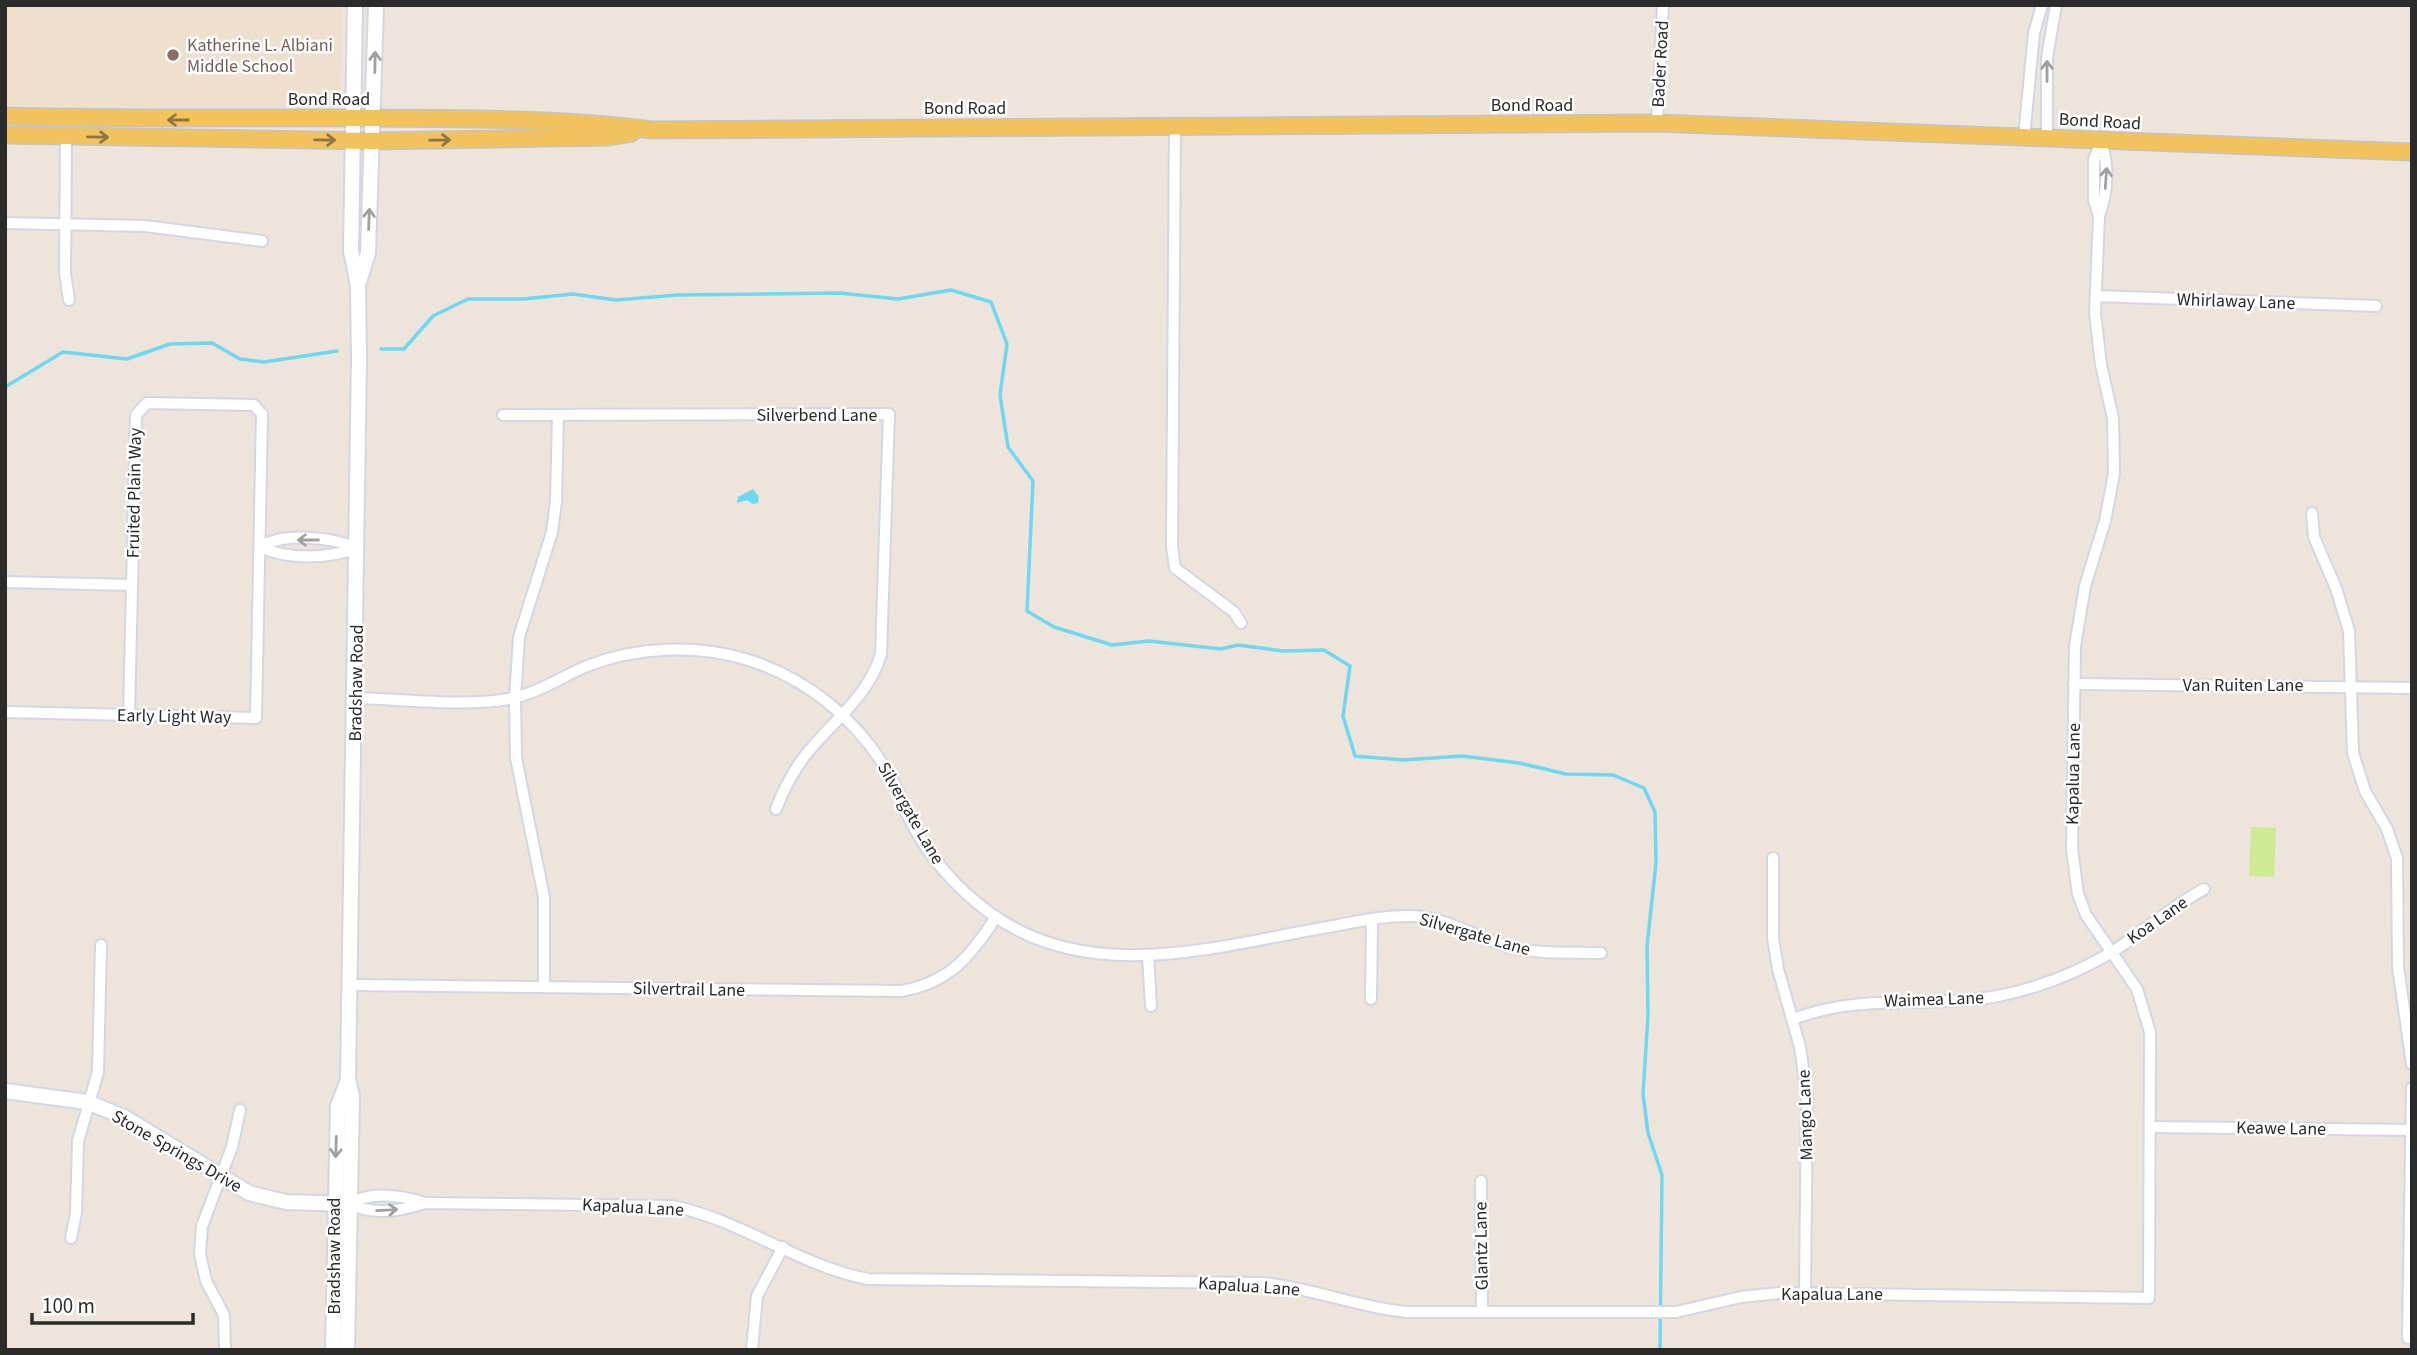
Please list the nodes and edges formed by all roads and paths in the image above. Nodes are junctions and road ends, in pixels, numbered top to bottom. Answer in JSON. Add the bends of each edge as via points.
{"nodes":[{"id":1,"x":355,"y":5,"type":"edge"},
{"id":2,"x":376,"y":5,"type":"edge"},
{"id":3,"x":1662,"y":5,"type":"edge"},
{"id":4,"x":2042,"y":5,"type":"edge"},
{"id":5,"x":2056,"y":5,"type":"edge"},
{"id":6,"x":5,"y":116,"type":"edge"},
{"id":7,"x":353,"y":118,"type":"junction"},
{"id":8,"x":374,"y":118,"type":"junction"},
{"id":9,"x":569,"y":121,"type":"junction"},
{"id":10,"x":1657,"y":123,"type":"junction"},
{"id":11,"x":1175,"y":126,"type":"junction"},
{"id":12,"x":652,"y":130,"type":"junction"},
{"id":13,"x":5,"y":135,"type":"edge"},
{"id":14,"x":66,"y":137,"type":"junction"},
{"id":15,"x":2024,"y":137,"type":"junction"},
{"id":16,"x":2047,"y":138,"type":"junction"},
{"id":17,"x":483,"y":139,"type":"junction"},
{"id":18,"x":353,"y":140,"type":"junction"},
{"id":19,"x":372,"y":141,"type":"junction"},
{"id":20,"x":2101,"y":141,"type":"junction"},
{"id":21,"x":2412,"y":152,"type":"edge"},
{"id":22,"x":5,"y":223,"type":"edge"},
{"id":23,"x":66,"y":224,"type":"junction"},
{"id":24,"x":262,"y":241,"type":"dead end"},
{"id":25,"x":358,"y":285,"type":"junction"},
{"id":26,"x":2096,"y":296,"type":"junction"},
{"id":27,"x":69,"y":300,"type":"dead end"},
{"id":28,"x":2376,"y":306,"type":"dead end"},
{"id":29,"x":503,"y":415,"type":"dead end"},
{"id":30,"x":558,"y":415,"type":"junction"},
{"id":31,"x":2312,"y":513,"type":"dead end"},
{"id":32,"x":260,"y":547,"type":"junction"},
{"id":33,"x":357,"y":548,"type":"junction"},
{"id":34,"x":5,"y":582,"type":"edge"},
{"id":35,"x":132,"y":585,"type":"junction"},
{"id":36,"x":1241,"y":623,"type":"dead end"},
{"id":37,"x":2074,"y":684,"type":"junction"},
{"id":38,"x":2352,"y":687,"type":"junction"},
{"id":39,"x":2412,"y":688,"type":"edge"},
{"id":40,"x":356,"y":698,"type":"junction"},
{"id":41,"x":515,"y":698,"type":"junction"},
{"id":42,"x":5,"y":712,"type":"edge"},
{"id":43,"x":129,"y":715,"type":"junction"},
{"id":44,"x":843,"y":715,"type":"junction"},
{"id":45,"x":776,"y":809,"type":"dead end"},
{"id":46,"x":1773,"y":858,"type":"dead end"},
{"id":47,"x":2204,"y":889,"type":"dead end"},
{"id":48,"x":996,"y":917,"type":"junction"},
{"id":49,"x":1372,"y":919,"type":"junction"},
{"id":50,"x":2398,"y":940,"type":"junction"},
{"id":51,"x":2412,"y":940,"type":"edge"},
{"id":52,"x":101,"y":945,"type":"dead end"},
{"id":53,"x":2111,"y":952,"type":"junction"},
{"id":54,"x":1601,"y":953,"type":"dead end"},
{"id":55,"x":1148,"y":956,"type":"junction"},
{"id":56,"x":351,"y":985,"type":"junction"},
{"id":57,"x":544,"y":988,"type":"junction"},
{"id":58,"x":1371,"y":999,"type":"dead end"},
{"id":59,"x":1151,"y":1006,"type":"dead end"},
{"id":60,"x":1793,"y":1019,"type":"junction"},
{"id":61,"x":2412,"y":1064,"type":"edge"},
{"id":62,"x":348,"y":1080,"type":"junction"},
{"id":63,"x":2412,"y":1088,"type":"edge"},
{"id":64,"x":5,"y":1091,"type":"edge"},
{"id":65,"x":87,"y":1102,"type":"junction"},
{"id":66,"x":240,"y":1110,"type":"dead end"},
{"id":67,"x":2151,"y":1127,"type":"junction"},
{"id":68,"x":2411,"y":1130,"type":"edge"},
{"id":69,"x":220,"y":1177,"type":"junction"},
{"id":70,"x":1481,"y":1181,"type":"dead end"},
{"id":71,"x":334,"y":1204,"type":"junction"},
{"id":72,"x":349,"y":1204,"type":"junction"},
{"id":73,"x":71,"y":1238,"type":"dead end"},
{"id":74,"x":783,"y":1247,"type":"junction"},
{"id":75,"x":1805,"y":1293,"type":"junction"},
{"id":76,"x":1482,"y":1310,"type":"junction"},
{"id":77,"x":2412,"y":1338,"type":"edge"},
{"id":78,"x":752,"y":1349,"type":"edge"},
{"id":79,"x":225,"y":1350,"type":"edge"},
{"id":80,"x":333,"y":1350,"type":"edge"},
{"id":81,"x":347,"y":1350,"type":"edge"}],
"edges":[{"from":1,"to":7,"type":"main road","name":"Bradshaw Road"},
{"from":8,"to":2,"type":"main road","name":"Bradshaw Road","one_way":true},
{"from":3,"to":10,"type":"street","name":"Bader Road"},
{"from":4,"to":15,"type":"street","via":[[2034,33]]},
{"from":16,"to":5,"type":"street","one_way":true,"via":[[2047,58]]},
{"from":7,"to":6,"type":"main road","name":"Bond Road","one_way":true},
{"from":7,"to":8,"type":"main road","name":"Bond Road"},
{"from":7,"to":18,"type":"main road","name":"Bradshaw Road"},
{"from":8,"to":9,"type":"main road","name":"Bond Road"},
{"from":8,"to":19,"type":"main road","name":"Bradshaw Road"},
{"from":9,"to":12,"type":"main road","name":"Bond Road"},
{"from":9,"to":17,"type":"main road","via":[[559,130],[515,131]]},
{"from":10,"to":11,"type":"main road","name":"Bond Road"},
{"from":10,"to":15,"type":"main road","name":"Bond Road"},
{"from":11,"to":12,"type":"main road","name":"Bond Road"},
{"from":11,"to":36,"type":"street","via":[[1172,546],[1175,568],[1234,612]]},
{"from":12,"to":17,"type":"main road","name":"Bond Road","via":[[607,137]]},
{"from":13,"to":14,"type":"main road","name":"Bond Road"},
{"from":14,"to":18,"type":"main road","name":"Bond Road","one_way":true},
{"from":14,"to":23,"type":"street"},
{"from":15,"to":16,"type":"main road","name":"Bond Road"},
{"from":16,"to":20,"type":"main road","name":"Bond Road"},
{"from":19,"to":17,"type":"main road","name":"Bond Road","one_way":true},
{"from":18,"to":19,"type":"main road","name":"Bond Road"},
{"from":18,"to":25,"type":"main road","name":"Bradshaw Road","via":[[351,251]]},
{"from":25,"to":19,"type":"main road","name":"Bradshaw Road","one_way":true,"via":[[368,253]]},
{"from":20,"to":21,"type":"main road","name":"Bond Road"},
{"from":20,"to":26,"type":"street","name":"Kapalua Lane","via":[[2094,160],[2094,200],[2099,216]]},
{"from":22,"to":23,"type":"street"},
{"from":23,"to":24,"type":"street","via":[[145,226]]},
{"from":23,"to":27,"type":"street"},
{"from":25,"to":33,"type":"main road","name":"Bradshaw Road"},
{"from":26,"to":28,"type":"street","name":"Whirlaway Lane"},
{"from":26,"to":37,"type":"street","name":"Kapalua Lane","via":[[2097,339],[2113,418],[2114,474],[2080,610]]},
{"from":29,"to":30,"type":"street","name":"Silverbend Lane"},
{"from":30,"to":41,"type":"street","via":[[552,532],[519,638]]},
{"from":30,"to":44,"type":"street","name":"Silverbend Lane","via":[[889,414],[881,654],[870,683]]},
{"from":31,"to":38,"type":"street","via":[[2319,553],[2345,614]]},
{"from":32,"to":33,"type":"street","via":[[274,554],[337,556]]},
{"from":32,"to":35,"type":"street","name":"Fruited Plain Way","via":[[262,414],[254,405],[147,402],[136,415]]},
{"from":32,"to":43,"type":"street","name":"Early Light Way","via":[[256,718]]},
{"from":33,"to":40,"type":"main road","name":"Bradshaw Road"},
{"from":34,"to":35,"type":"street"},
{"from":35,"to":43,"type":"street","name":"Fruited Plain Way"},
{"from":37,"to":38,"type":"street","name":"Van Ruiten Lane"},
{"from":37,"to":53,"type":"street","name":"Kapalua Lane","via":[[2073,872],[2086,915]]},
{"from":38,"to":39,"type":"street","name":"Van Ruiten Lane"},
{"from":38,"to":50,"type":"street","via":[[2351,730],[2359,776],[2398,858]]},
{"from":40,"to":41,"type":"street","name":"Silvergate Lane"},
{"from":40,"to":56,"type":"main road","name":"Bradshaw Road"},
{"from":41,"to":44,"type":"street","name":"Silvergate Lane","via":[[614,657],[664,649],[694,650],[769,667],[810,689]]},
{"from":41,"to":57,"type":"street","via":[[516,758],[544,897]]},
{"from":42,"to":43,"type":"street","name":"Early Light Way"},
{"from":44,"to":45,"type":"street","via":[[805,756]]},
{"from":44,"to":48,"type":"street","name":"Silvergate Lane","via":[[877,754],[937,862]]},
{"from":46,"to":60,"type":"street","name":"Mango Lane","via":[[1773,938]]},
{"from":47,"to":53,"type":"street","name":"Koa Lane","via":[[2180,901]]},
{"from":48,"to":55,"type":"street","name":"Silvergate Lane","via":[[1066,948],[1111,956]]},
{"from":48,"to":57,"type":"street","name":"Silvertrail Lane","via":[[975,949],[950,974],[901,991]]},
{"from":49,"to":54,"type":"street","name":"Silvergate Lane","via":[[1434,919],[1508,947]]},
{"from":49,"to":55,"type":"street","name":"Silvergate Lane"},
{"from":49,"to":58,"type":"street"},
{"from":50,"to":51,"type":"street"},
{"from":50,"to":61,"type":"street"},
{"from":52,"to":65,"type":"street","via":[[98,1072]]},
{"from":53,"to":60,"type":"street","name":"Waimea Lane","via":[[2062,977],[1999,996],[1850,1003]]},
{"from":53,"to":67,"type":"street","name":"Kapalua Lane","via":[[2137,989],[2147,1021]]},
{"from":55,"to":59,"type":"street"},
{"from":56,"to":57,"type":"street","name":"Silvertrail Lane"},
{"from":56,"to":62,"type":"main road","name":"Bradshaw Road"},
{"from":60,"to":75,"type":"street","name":"Mango Lane","via":[[1807,1096]]},
{"from":62,"to":71,"type":"main road","name":"Bradshaw Road","one_way":true,"via":[[338,1106]]},
{"from":62,"to":72,"type":"main road","name":"Bradshaw Road","via":[[352,1096]]},
{"from":63,"to":68,"type":"street"},
{"from":64,"to":65,"type":"main road","name":"Stone Springs Drive"},
{"from":65,"to":69,"type":"main road","name":"Stone Springs Drive","via":[[124,1117]]},
{"from":65,"to":73,"type":"street","via":[[78,1142]]},
{"from":66,"to":69,"type":"street"},
{"from":67,"to":68,"type":"street","name":"Keawe Lane"},
{"from":67,"to":75,"type":"street","name":"Kapalua Lane","via":[[2149,1298]]},
{"from":68,"to":77,"type":"street","via":[[2408,1338]]},
{"from":69,"to":71,"type":"main road","name":"Stone Springs Drive","via":[[249,1193],[286,1202]]},
{"from":69,"to":79,"type":"street","via":[[202,1226],[200,1254],[206,1281],[224,1315]]},
{"from":70,"to":76,"type":"street","name":"Glantz Lane"},
{"from":71,"to":72,"type":"main road","name":"Stone Springs Drive"},
{"from":71,"to":80,"type":"main road","name":"Bradshaw Road"},
{"from":72,"to":74,"type":"street","name":"Kapalua Lane","via":[[361,1196],[425,1203],[672,1206],[711,1215]]},
{"from":72,"to":81,"type":"main road","name":"Bradshaw Road"},
{"from":74,"to":76,"type":"street","name":"Kapalua Lane","via":[[825,1268],[868,1279],[1263,1283],[1379,1309]]},
{"from":74,"to":78,"type":"street","via":[[757,1296]]},
{"from":75,"to":76,"type":"street","name":"Kapalua Lane","via":[[1760,1294],[1676,1312]]}]}
